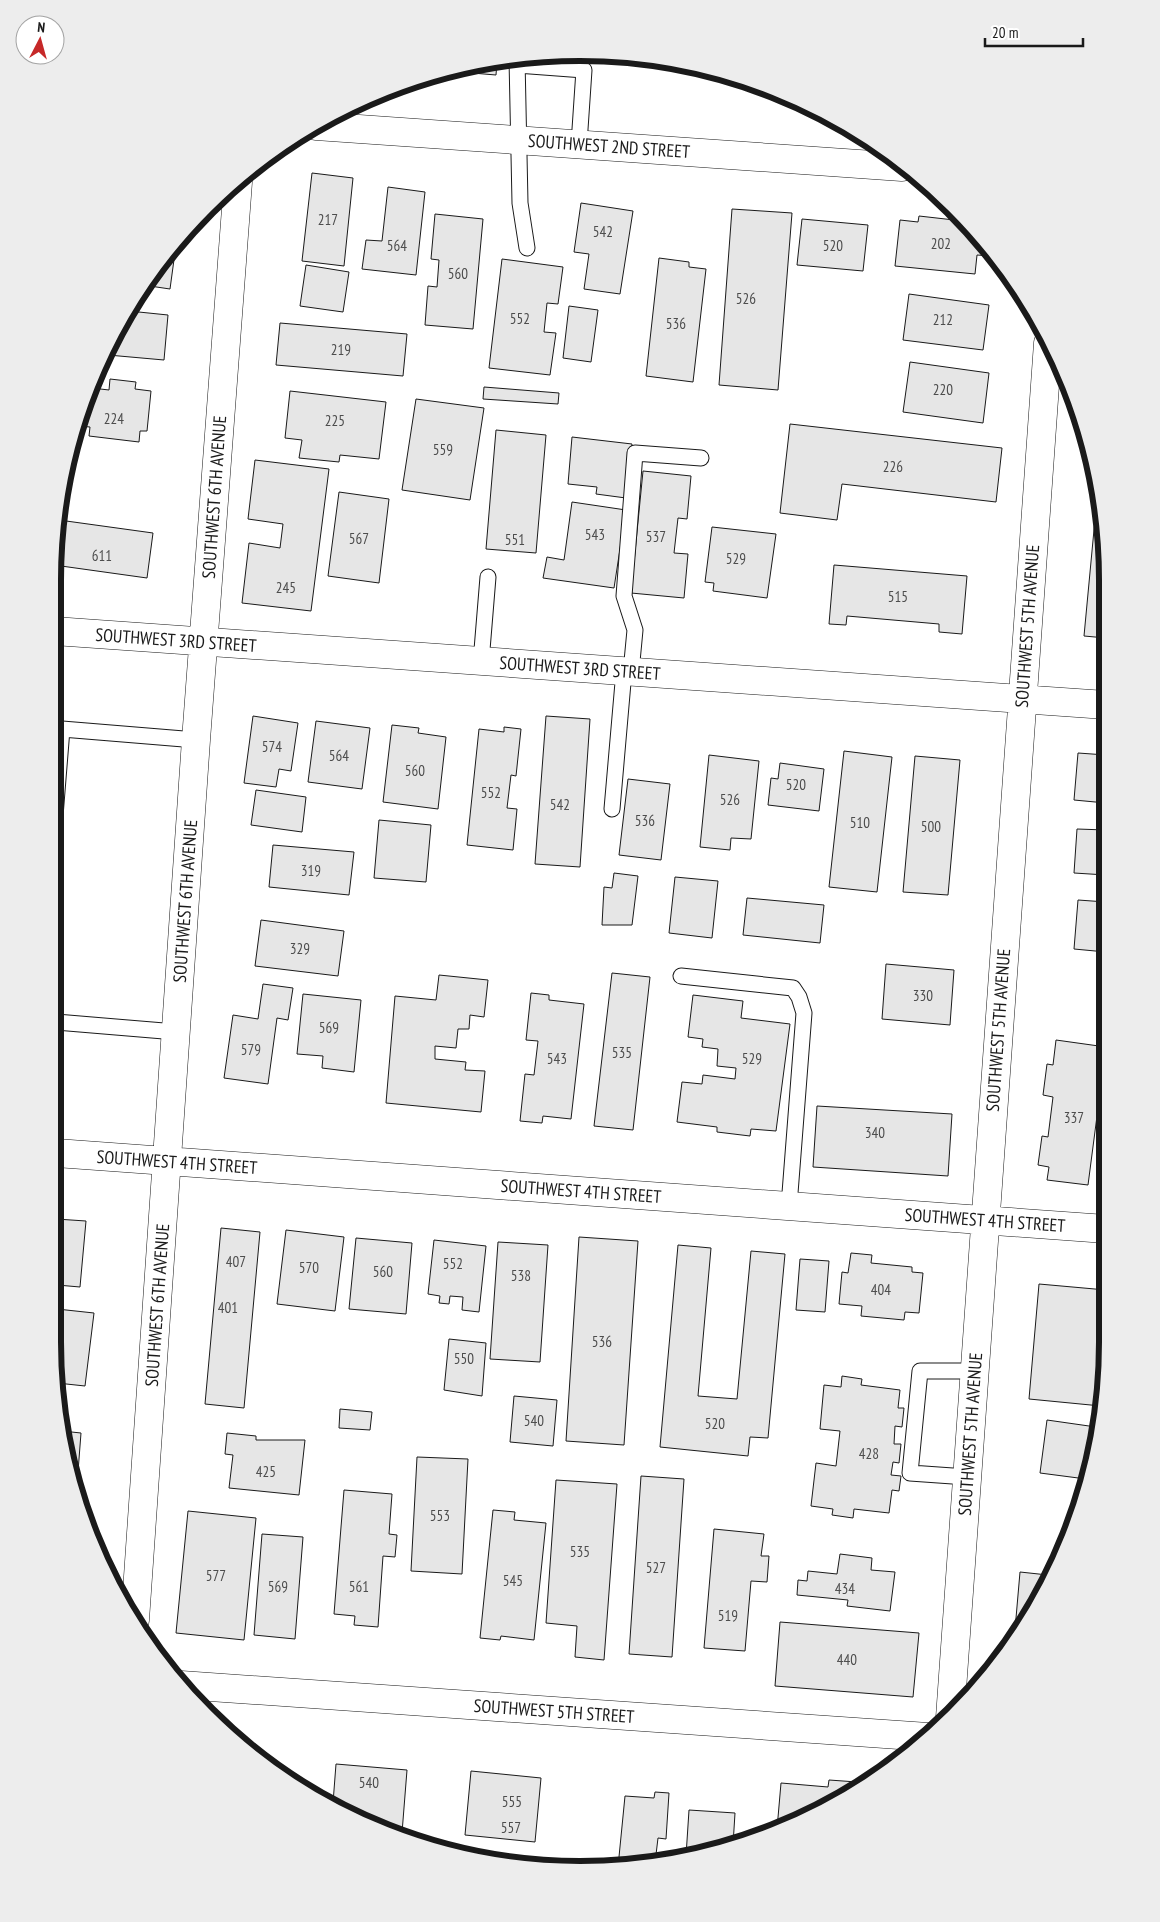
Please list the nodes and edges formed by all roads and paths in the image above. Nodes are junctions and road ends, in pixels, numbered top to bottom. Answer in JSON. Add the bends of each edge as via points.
{"nodes":[{"id":1,"x":531,"y":64,"type":"edge"},
{"id":2,"x":517,"y":65,"type":"edge"},
{"id":3,"x":329,"y":127,"type":"edge"},
{"id":4,"x":519,"y":140,"type":"junction"},
{"id":5,"x":579,"y":144,"type":"junction"},
{"id":6,"x":894,"y":166,"type":"edge"},
{"id":7,"x":237,"y":191,"type":"edge"},
{"id":8,"x":527,"y":248,"type":"dead end"},
{"id":9,"x":1047,"y":355,"type":"edge"},
{"id":10,"x":701,"y":458,"type":"dead end"},
{"id":11,"x":488,"y":577,"type":"dead end"},
{"id":12,"x":61,"y":632,"type":"edge"},
{"id":13,"x":203,"y":642,"type":"junction"},
{"id":14,"x":481,"y":662,"type":"junction"},
{"id":15,"x":628,"y":672,"type":"junction"},
{"id":16,"x":1021,"y":699,"type":"junction"},
{"id":17,"x":1099,"y":705,"type":"edge"},
{"id":18,"x":196,"y":740,"type":"junction"},
{"id":19,"x":61,"y":741,"type":"edge"},
{"id":20,"x":612,"y":810,"type":"dead end"},
{"id":21,"x":681,"y":976,"type":"dead end"},
{"id":22,"x":61,"y":1022,"type":"edge"},
{"id":23,"x":176,"y":1032,"type":"junction"},
{"id":24,"x":61,"y":1153,"type":"edge"},
{"id":25,"x":167,"y":1160,"type":"junction"},
{"id":26,"x":789,"y":1206,"type":"junction"},
{"id":27,"x":984,"y":1220,"type":"junction"},
{"id":28,"x":1099,"y":1228,"type":"edge"},
{"id":29,"x":974,"y":1371,"type":"junction"},
{"id":30,"x":967,"y":1477,"type":"junction"},
{"id":31,"x":135,"y":1607,"type":"edge"},
{"id":32,"x":192,"y":1686,"type":"edge"},
{"id":33,"x":951,"y":1705,"type":"edge"},
{"id":34,"x":917,"y":1736,"type":"edge"}],
"edges":[{"from":1,"to":5,"type":"lane","via":[[584,70]]},
{"from":2,"to":4,"type":"lane"},
{"from":3,"to":4,"type":"street","name":"SOUTHWEST 2ND STREET"},
{"from":4,"to":5,"type":"street","name":"SOUTHWEST 2ND STREET"},
{"from":4,"to":8,"type":"lane","via":[[520,203]]},
{"from":5,"to":6,"type":"street","name":"SOUTHWEST 2ND STREET"},
{"from":7,"to":13,"type":"street","name":"SOUTHWEST 6TH AVENUE"},
{"from":9,"to":16,"type":"street","name":"SOUTHWEST 5TH AVENUE"},
{"from":10,"to":15,"type":"lane","via":[[635,453],[624,596],[635,630]]},
{"from":11,"to":14,"type":"lane"},
{"from":12,"to":13,"type":"street","name":"SOUTHWEST 3RD STREET"},
{"from":13,"to":14,"type":"street","name":"SOUTHWEST 3RD STREET"},
{"from":13,"to":18,"type":"street","name":"SOUTHWEST 6TH AVENUE"},
{"from":14,"to":15,"type":"street","name":"SOUTHWEST 3RD STREET"},
{"from":15,"to":16,"type":"street","name":"SOUTHWEST 3RD STREET"},
{"from":15,"to":20,"type":"lane"},
{"from":16,"to":17,"type":"street","name":"SOUTHWEST 3RD STREET"},
{"from":16,"to":27,"type":"street","name":"SOUTHWEST 5TH AVENUE"},
{"from":18,"to":19,"type":"lane","via":[[62,729]]},
{"from":18,"to":23,"type":"street","name":"SOUTHWEST 6TH AVENUE"},
{"from":21,"to":26,"type":"lane","via":[[792,988],[799,998],[804,1013]]},
{"from":22,"to":23,"type":"lane"},
{"from":23,"to":25,"type":"street","name":"SOUTHWEST 6TH AVENUE"},
{"from":24,"to":25,"type":"street","name":"SOUTHWEST 4TH STREET"},
{"from":25,"to":26,"type":"street","name":"SOUTHWEST 4TH STREET"},
{"from":25,"to":31,"type":"street","name":"SOUTHWEST 6TH AVENUE"},
{"from":26,"to":27,"type":"street","name":"SOUTHWEST 4TH STREET"},
{"from":27,"to":28,"type":"street","name":"SOUTHWEST 4TH STREET"},
{"from":27,"to":29,"type":"street","name":"SOUTHWEST 5TH AVENUE"},
{"from":29,"to":30,"type":"street","name":"SOUTHWEST 5TH AVENUE"},
{"from":29,"to":30,"type":"lane","via":[[920,1371],[910,1472]]},
{"from":30,"to":33,"type":"street","name":"SOUTHWEST 5TH AVENUE"},
{"from":32,"to":34,"type":"street","name":"SOUTHWEST 5TH STREET"}]}
